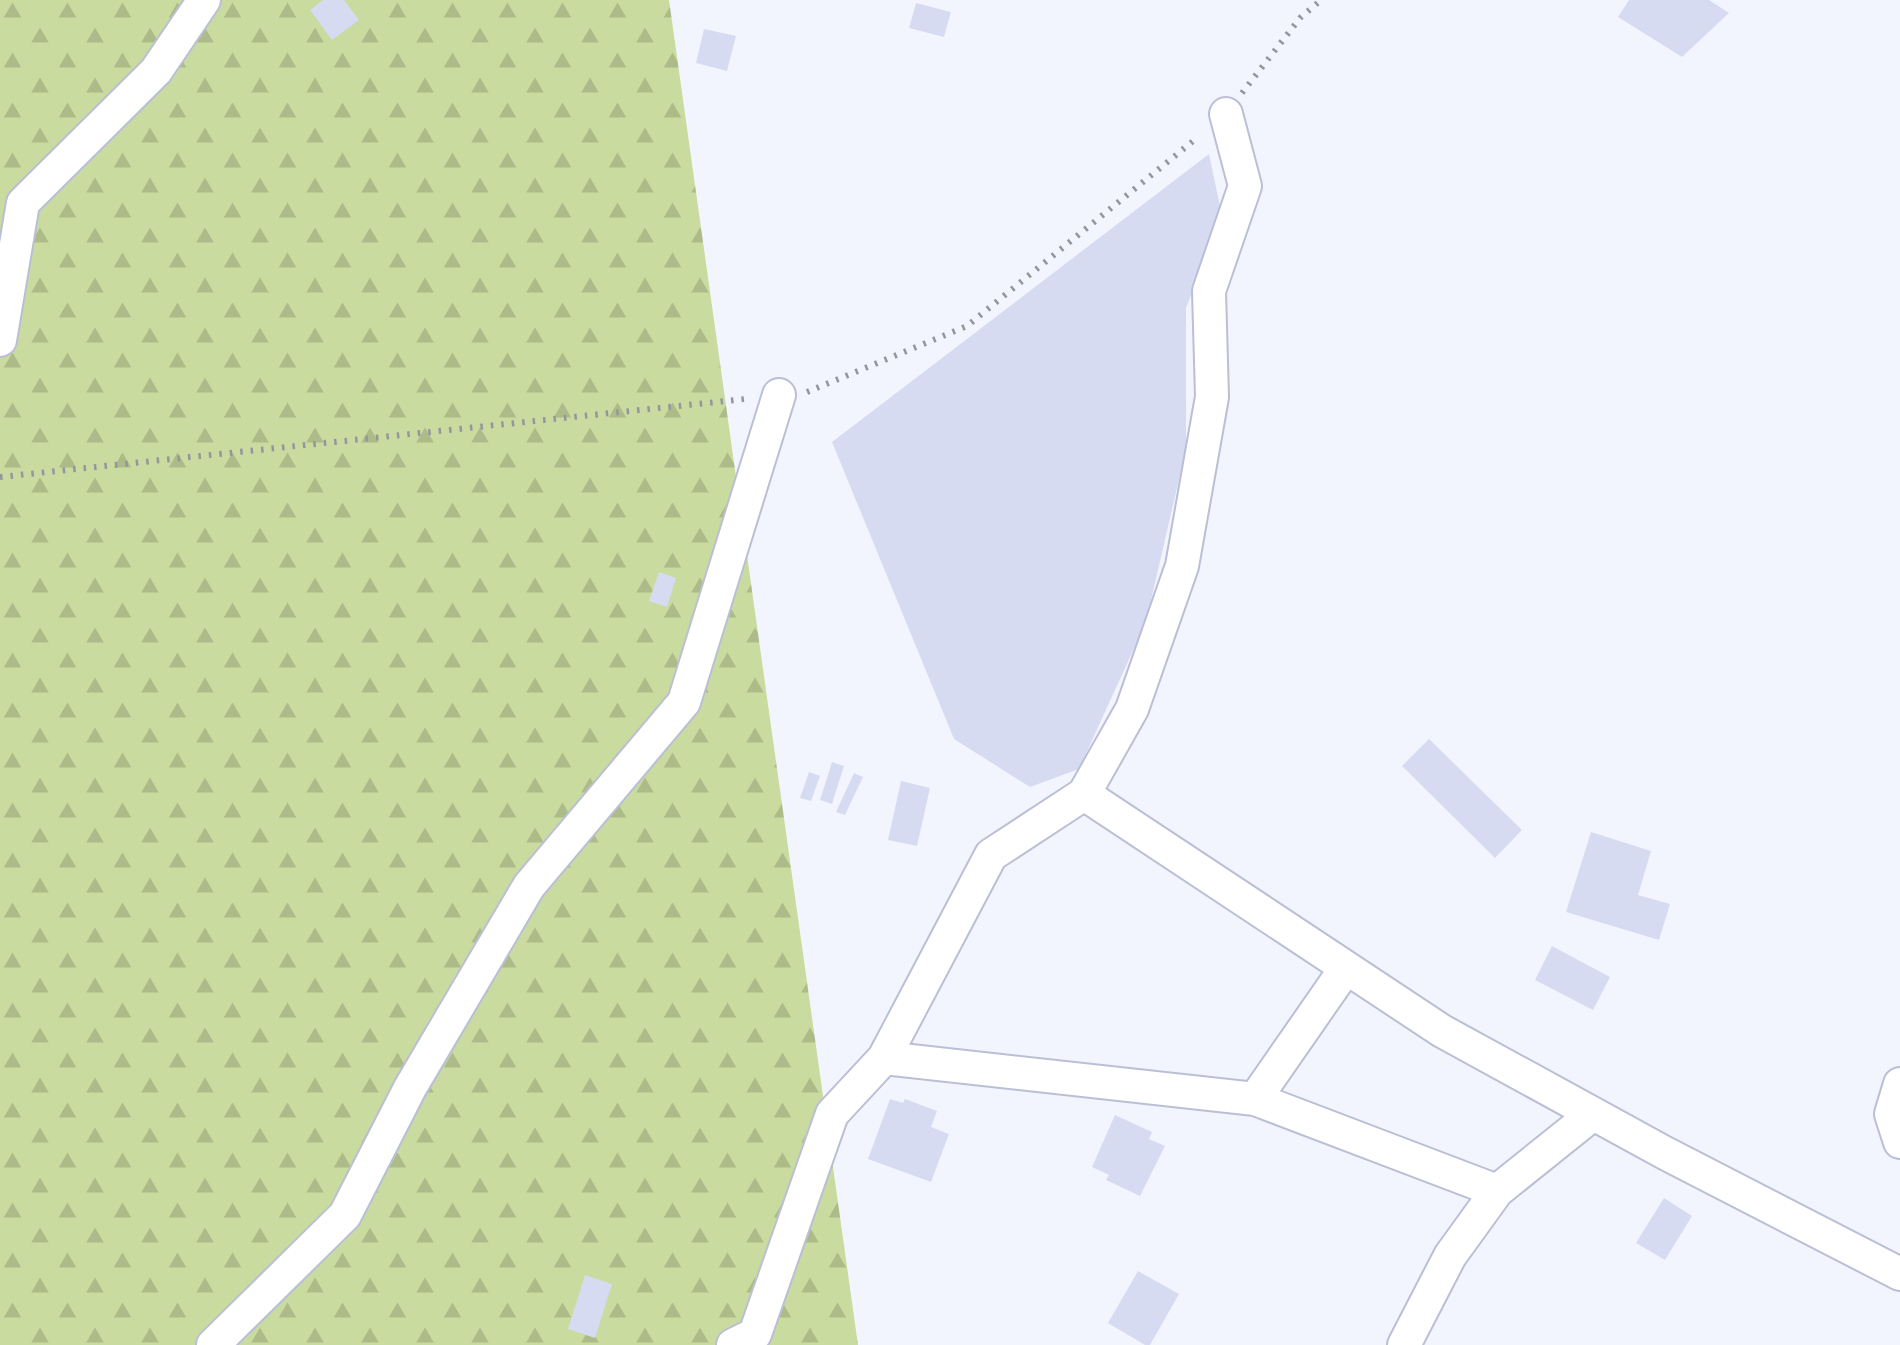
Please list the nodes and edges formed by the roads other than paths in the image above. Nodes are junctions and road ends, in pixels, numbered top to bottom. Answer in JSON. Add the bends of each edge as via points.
{"nodes":[{"id":1,"x":204,"y":0,"type":"edge"},
{"id":2,"x":1226,"y":114,"type":"road end"},
{"id":3,"x":11,"y":208,"type":"edge"},
{"id":4,"x":0,"y":340,"type":"edge"},
{"id":5,"x":779,"y":395,"type":"road end"},
{"id":6,"x":1084,"y":794,"type":"junction"},
{"id":7,"x":1346,"y":968,"type":"junction"},
{"id":8,"x":884,"y":1058,"type":"junction"},
{"id":9,"x":1900,"y":1084,"type":"edge"},
{"id":10,"x":1255,"y":1099,"type":"junction"},
{"id":11,"x":1592,"y":1114,"type":"junction"},
{"id":12,"x":1900,"y":1142,"type":"edge"},
{"id":13,"x":1496,"y":1191,"type":"junction"},
{"id":14,"x":1900,"y":1274,"type":"edge"},
{"id":15,"x":214,"y":1345,"type":"edge"},
{"id":16,"x":733,"y":1345,"type":"edge"},
{"id":17,"x":1404,"y":1345,"type":"edge"}],
"edges":[{"from":1,"to":3,"type":"street","via":[[156,71]]},
{"from":2,"to":6,"type":"street","via":[[1245,186],[1209,291],[1212,397],[1182,566],[1132,709]]},
{"from":3,"to":4,"type":"street"},
{"from":5,"to":15,"type":"street","via":[[684,702],[528,886],[345,1215]]},
{"from":6,"to":7,"type":"street"},
{"from":6,"to":8,"type":"street","via":[[990,854]]},
{"from":7,"to":10,"type":"street"},
{"from":7,"to":11,"type":"street","via":[[1442,1031]]},
{"from":8,"to":10,"type":"street"},
{"from":8,"to":16,"type":"street","via":[[832,1114],[755,1334]]},
{"from":9,"to":12,"type":"street","via":[[1891,1114]]},
{"from":10,"to":13,"type":"street"},
{"from":11,"to":13,"type":"street"},
{"from":11,"to":14,"type":"street"},
{"from":13,"to":17,"type":"street","via":[[1450,1256]]}]}
